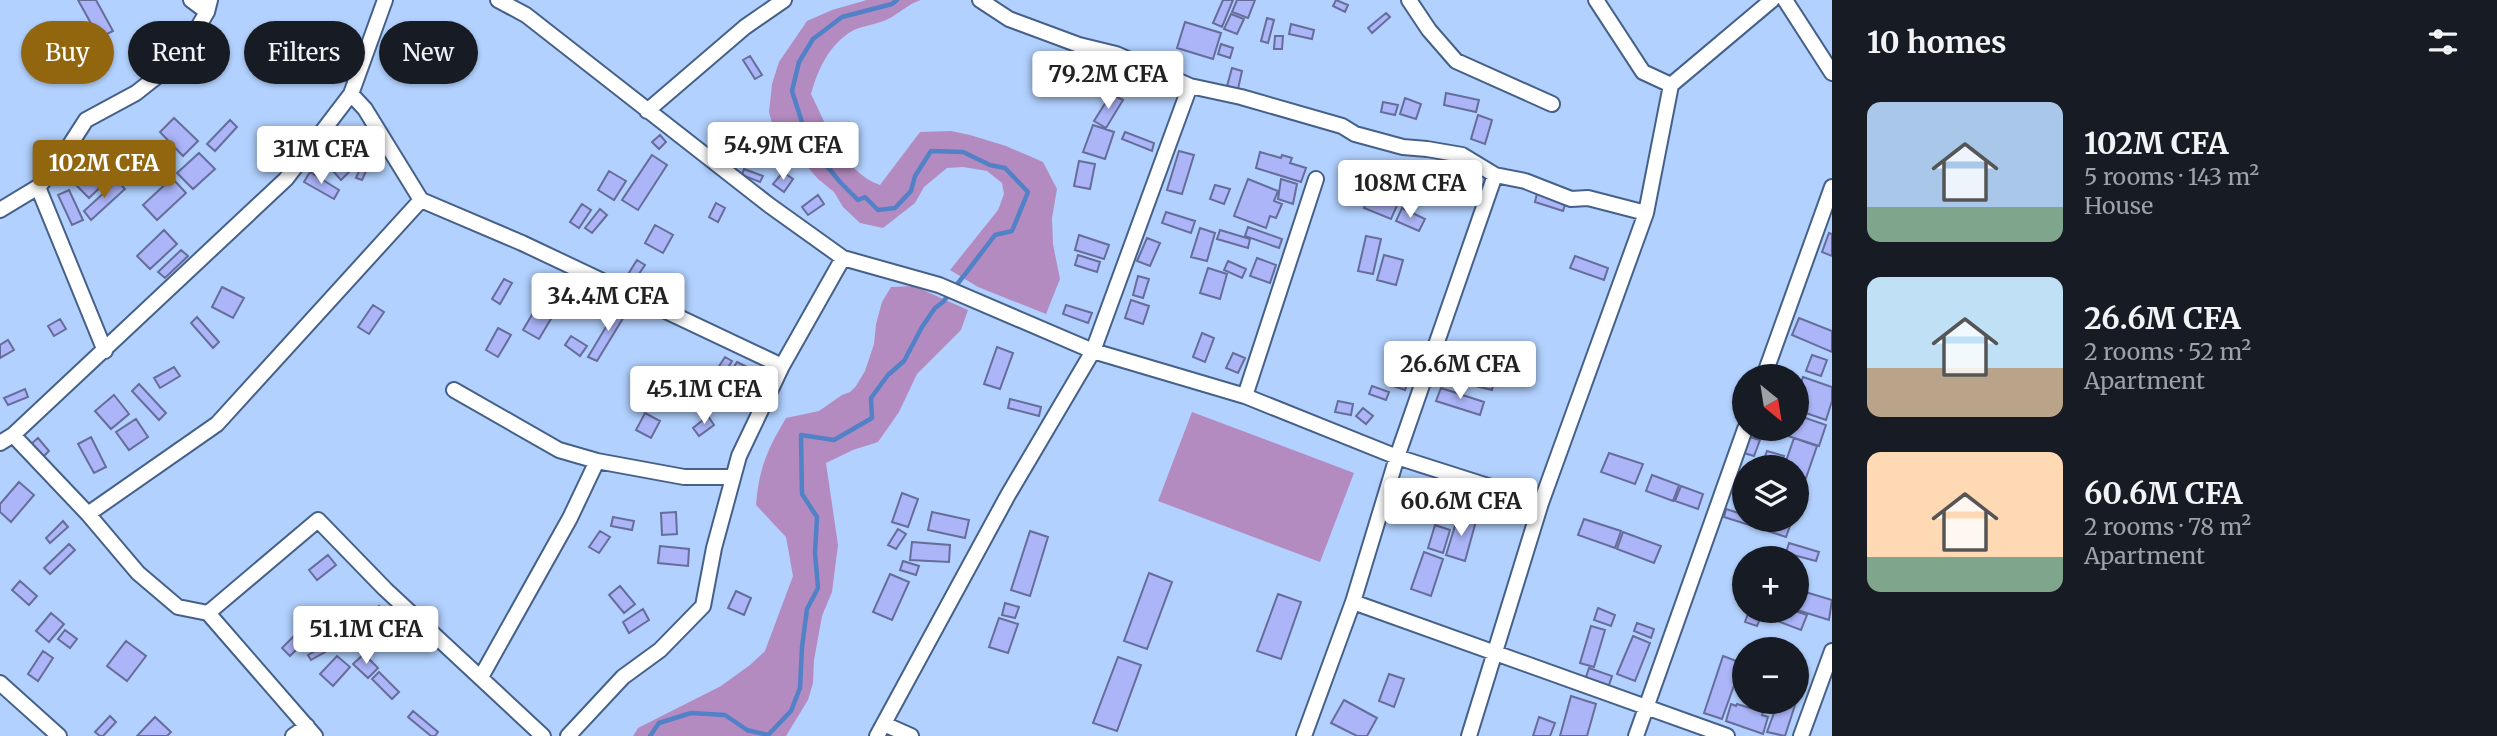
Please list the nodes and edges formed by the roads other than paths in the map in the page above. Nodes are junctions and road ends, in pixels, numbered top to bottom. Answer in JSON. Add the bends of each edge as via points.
{"nodes":[{"id":1,"x":191,"y":0,"type":"edge"},
{"id":2,"x":385,"y":0,"type":"edge"},
{"id":3,"x":498,"y":0,"type":"edge"},
{"id":4,"x":784,"y":0,"type":"edge"},
{"id":5,"x":980,"y":0,"type":"edge"},
{"id":6,"x":1409,"y":0,"type":"edge"},
{"id":7,"x":1596,"y":0,"type":"edge"},
{"id":8,"x":1772,"y":0,"type":"edge"},
{"id":9,"x":1785,"y":0,"type":"edge"},
{"id":10,"x":209,"y":6,"type":"edge"},
{"id":11,"x":1832,"y":73,"type":"edge"},
{"id":12,"x":1671,"y":85,"type":"junction"},
{"id":13,"x":1190,"y":86,"type":"junction"},
{"id":14,"x":351,"y":94,"type":"junction"},
{"id":15,"x":1552,"y":104,"type":"dead end"},
{"id":16,"x":647,"y":111,"type":"junction"},
{"id":17,"x":1495,"y":175,"type":"junction"},
{"id":18,"x":1316,"y":179,"type":"dead end"},
{"id":19,"x":38,"y":187,"type":"junction"},
{"id":20,"x":1832,"y":187,"type":"edge"},
{"id":21,"x":421,"y":200,"type":"junction"},
{"id":22,"x":0,"y":210,"type":"edge"},
{"id":23,"x":1646,"y":214,"type":"junction"},
{"id":24,"x":843,"y":258,"type":"junction"},
{"id":25,"x":105,"y":351,"type":"junction"},
{"id":26,"x":1093,"y":351,"type":"junction"},
{"id":27,"x":1768,"y":364,"type":"edge"},
{"id":28,"x":782,"y":366,"type":"junction"},
{"id":29,"x":454,"y":390,"type":"dead end"},
{"id":30,"x":1245,"y":396,"type":"junction"},
{"id":31,"x":13,"y":435,"type":"junction"},
{"id":32,"x":1741,"y":441,"type":"edge"},
{"id":33,"x":0,"y":443,"type":"edge"},
{"id":34,"x":1397,"y":457,"type":"junction"},
{"id":35,"x":597,"y":461,"type":"junction"},
{"id":36,"x":733,"y":477,"type":"junction"},
{"id":37,"x":1541,"y":503,"type":"junction"},
{"id":38,"x":88,"y":514,"type":"junction"},
{"id":39,"x":1353,"y":602,"type":"junction"},
{"id":40,"x":208,"y":613,"type":"junction"},
{"id":41,"x":1832,"y":651,"type":"edge"},
{"id":42,"x":1495,"y":654,"type":"junction"},
{"id":43,"x":481,"y":677,"type":"junction"},
{"id":44,"x":0,"y":683,"type":"edge"},
{"id":45,"x":1645,"y":709,"type":"junction"},
{"id":46,"x":880,"y":730,"type":"edge"},
{"id":47,"x":311,"y":731,"type":"edge"},
{"id":48,"x":59,"y":736,"type":"edge"},
{"id":49,"x":293,"y":736,"type":"edge"},
{"id":50,"x":543,"y":736,"type":"edge"},
{"id":51,"x":568,"y":736,"type":"edge"},
{"id":52,"x":911,"y":736,"type":"edge"},
{"id":53,"x":1304,"y":736,"type":"edge"},
{"id":54,"x":1469,"y":736,"type":"edge"},
{"id":55,"x":1636,"y":736,"type":"edge"},
{"id":56,"x":1727,"y":736,"type":"edge"},
{"id":57,"x":1801,"y":736,"type":"edge"}],
"edges":[{"from":1,"to":10,"type":"street"},
{"from":2,"to":14,"type":"street"},
{"from":3,"to":16,"type":"street","via":[[526,15]]},
{"from":4,"to":16,"type":"street","via":[[745,27]]},
{"from":5,"to":13,"type":"street","via":[[1009,19],[1126,57]]},
{"from":6,"to":15,"type":"street","via":[[1456,61]]},
{"from":7,"to":12,"type":"street","via":[[1643,72]]},
{"from":8,"to":12,"type":"street"},
{"from":9,"to":11,"type":"street"},
{"from":10,"to":19,"type":"street","via":[[179,59],[136,93],[86,120]]},
{"from":12,"to":23,"type":"street"},
{"from":13,"to":17,"type":"street","via":[[1342,126],[1381,142],[1462,155]]},
{"from":13,"to":26,"type":"street"},
{"from":14,"to":21,"type":"street"},
{"from":14,"to":25,"type":"street","via":[[286,179]]},
{"from":16,"to":24,"type":"street"},
{"from":17,"to":23,"type":"street","via":[[1571,199],[1588,198]]},
{"from":17,"to":34,"type":"street"},
{"from":18,"to":30,"type":"street"},
{"from":19,"to":22,"type":"street"},
{"from":19,"to":25,"type":"street"},
{"from":20,"to":27,"type":"street"},
{"from":21,"to":28,"type":"street"},
{"from":21,"to":38,"type":"street","via":[[217,424]]},
{"from":23,"to":37,"type":"street"},
{"from":24,"to":26,"type":"street","via":[[939,285]]},
{"from":24,"to":28,"type":"street"},
{"from":25,"to":31,"type":"street"},
{"from":26,"to":30,"type":"street"},
{"from":26,"to":46,"type":"street","via":[[1008,495]]},
{"from":28,"to":36,"type":"street"},
{"from":29,"to":35,"type":"street","via":[[559,450]]},
{"from":30,"to":34,"type":"street"},
{"from":31,"to":33,"type":"street"},
{"from":31,"to":38,"type":"street"},
{"from":32,"to":45,"type":"street"},
{"from":34,"to":37,"type":"street"},
{"from":34,"to":39,"type":"street"},
{"from":35,"to":36,"type":"street","via":[[684,477]]},
{"from":35,"to":43,"type":"street"},
{"from":36,"to":51,"type":"street","via":[[703,606],[660,650],[623,677]]},
{"from":37,"to":42,"type":"street"},
{"from":38,"to":40,"type":"street","via":[[138,573],[178,607]]},
{"from":39,"to":42,"type":"street"},
{"from":39,"to":53,"type":"street"},
{"from":40,"to":43,"type":"street","via":[[318,520],[384,589]]},
{"from":40,"to":47,"type":"street"},
{"from":41,"to":57,"type":"street"},
{"from":42,"to":45,"type":"street"},
{"from":42,"to":54,"type":"street"},
{"from":43,"to":50,"type":"street"},
{"from":44,"to":48,"type":"street"},
{"from":45,"to":55,"type":"street"},
{"from":45,"to":56,"type":"street"},
{"from":46,"to":52,"type":"street"},
{"from":47,"to":49,"type":"street"}]}
